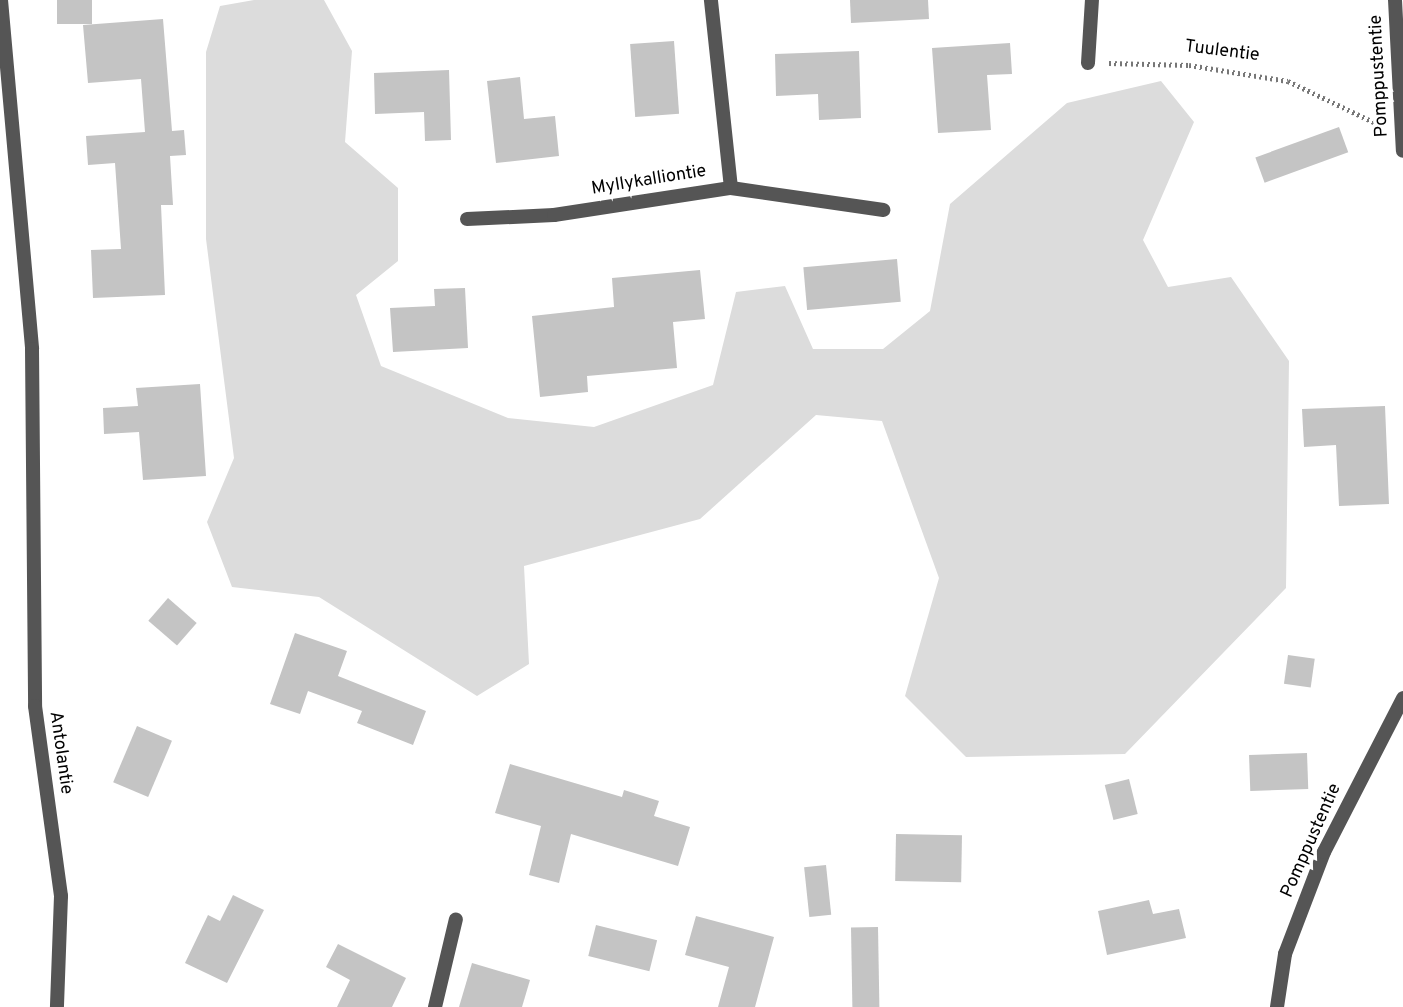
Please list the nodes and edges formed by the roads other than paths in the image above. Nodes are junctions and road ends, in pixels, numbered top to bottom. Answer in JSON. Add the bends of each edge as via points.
{"nodes":[{"id":1,"x":1,"y":0,"type":"edge"},
{"id":2,"x":711,"y":0,"type":"edge"},
{"id":3,"x":1092,"y":0,"type":"edge"},
{"id":4,"x":1395,"y":0,"type":"edge"},
{"id":5,"x":1088,"y":64,"type":"road end"},
{"id":6,"x":1402,"y":144,"type":"edge"},
{"id":7,"x":731,"y":188,"type":"junction"},
{"id":8,"x":883,"y":210,"type":"dead end"},
{"id":9,"x":467,"y":219,"type":"dead end"},
{"id":10,"x":1403,"y":698,"type":"edge"},
{"id":11,"x":456,"y":919,"type":"dead end"},
{"id":12,"x":57,"y":1007,"type":"edge"},
{"id":13,"x":435,"y":1007,"type":"edge"},
{"id":14,"x":1277,"y":1007,"type":"edge"}],
"edges":[{"from":1,"to":12,"type":"street","name":"Antolantie","via":[[32,349],[34,706],[61,896]]},
{"from":2,"to":7,"type":"street","name":"Myllykalliontie"},
{"from":3,"to":5,"type":"street"},
{"from":4,"to":6,"type":"street","name":"Pomppustentie"},
{"from":7,"to":8,"type":"street"},
{"from":7,"to":9,"type":"street","name":"Myllykalliontie","via":[[554,215]]},
{"from":10,"to":14,"type":"street","name":"Pomppustentie","via":[[1324,852],[1285,954]]},
{"from":11,"to":13,"type":"street"}]}
